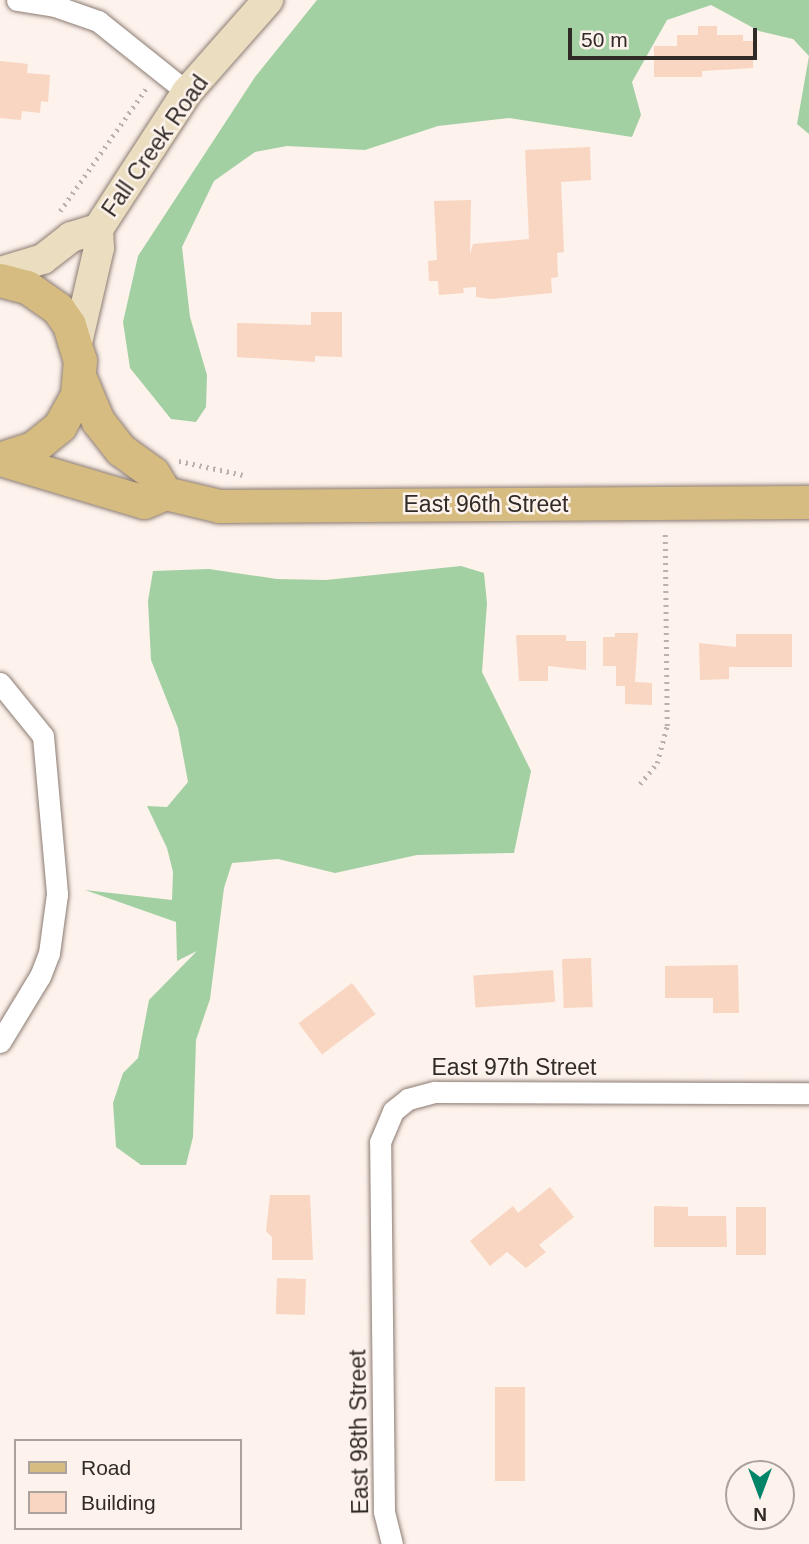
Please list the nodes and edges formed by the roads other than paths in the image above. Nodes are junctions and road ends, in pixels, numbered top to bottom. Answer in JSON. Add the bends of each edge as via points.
{"nodes":[{"id":1,"x":17,"y":0,"type":"edge"},
{"id":2,"x":268,"y":0,"type":"edge"},
{"id":3,"x":187,"y":92,"type":"junction"},
{"id":4,"x":98,"y":229,"type":"junction"},
{"id":5,"x":0,"y":272,"type":"edge"},
{"id":6,"x":0,"y":280,"type":"edge"},
{"id":7,"x":77,"y":343,"type":"junction"},
{"id":8,"x":80,"y":378,"type":"junction"},
{"id":9,"x":0,"y":459,"type":"edge"},
{"id":10,"x":165,"y":493,"type":"junction"},
{"id":11,"x":809,"y":502,"type":"edge"},
{"id":12,"x":0,"y":683,"type":"edge"},
{"id":13,"x":0,"y":1042,"type":"edge"},
{"id":14,"x":809,"y":1093,"type":"edge"},
{"id":15,"x":384,"y":1319,"type":"joint"},
{"id":16,"x":391,"y":1544,"type":"edge"}],
"edges":[{"from":1,"to":3,"type":"street","via":[[55,6],[97,21]]},
{"from":2,"to":3,"type":"main road","name":"Fall Creek Road"},
{"from":3,"to":4,"type":"main road","name":"Fall Creek Road"},
{"from":4,"to":5,"type":"main road","name":"Fall Creek Road","via":[[71,237],[43,259]]},
{"from":4,"to":7,"type":"main road","name":"Fall Creek Road","via":[[99,248]]},
{"from":6,"to":7,"type":"main road","via":[[43,296],[58,309]]},
{"from":7,"to":8,"type":"main road"},
{"from":8,"to":9,"type":"main road","via":[[70,412],[48,439]]},
{"from":8,"to":10,"type":"main road","via":[[98,421],[121,450],[153,473]]},
{"from":9,"to":10,"type":"main road","name":"East 96th Street","via":[[144,502]]},
{"from":10,"to":11,"type":"main road","name":"East 96th Street","via":[[219,506]]},
{"from":12,"to":13,"type":"street","via":[[43,736],[57,894],[53,932],[40,976]]},
{"from":14,"to":15,"type":"street","name":"East 97th Street","via":[[435,1092],[408,1099],[387,1117],[380,1142]]},
{"from":15,"to":16,"type":"street","name":"East 98th Street","via":[[384,1511]]}]}
